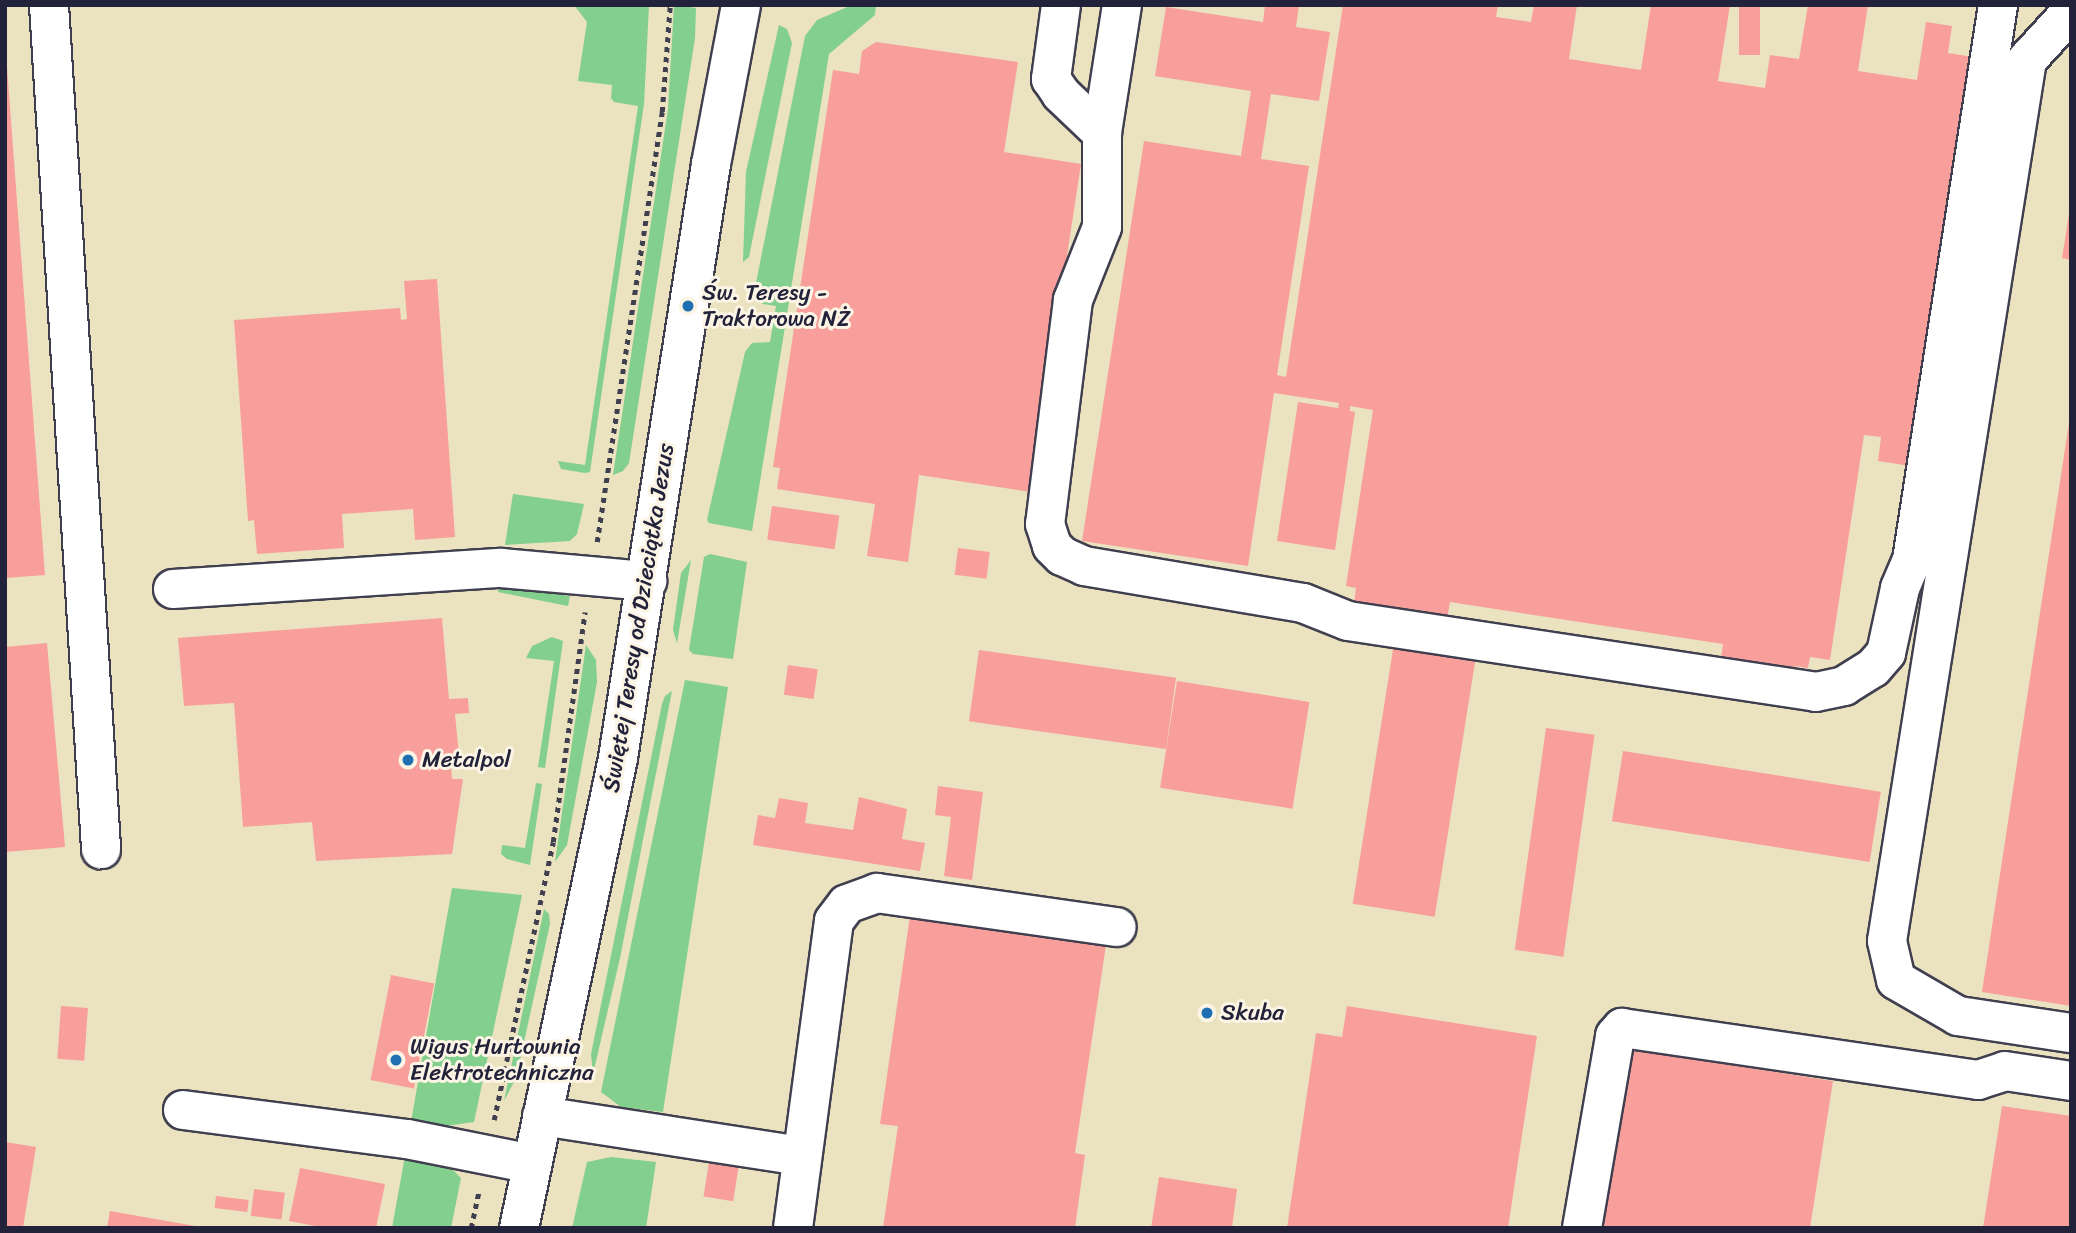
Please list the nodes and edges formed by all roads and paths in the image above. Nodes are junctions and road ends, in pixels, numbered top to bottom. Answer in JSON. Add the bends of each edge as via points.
{"nodes":[{"id":1,"x":49,"y":5,"type":"edge"},
{"id":2,"x":670,"y":5,"type":"edge"},
{"id":3,"x":741,"y":5,"type":"edge"},
{"id":4,"x":1061,"y":5,"type":"edge"},
{"id":5,"x":1122,"y":5,"type":"edge"},
{"id":6,"x":1997,"y":5,"type":"edge"},
{"id":7,"x":2071,"y":12,"type":"edge"},
{"id":8,"x":1102,"y":133,"type":"junction"},
{"id":9,"x":591,"y":575,"type":"junction"},
{"id":10,"x":647,"y":581,"type":"junction"},
{"id":11,"x":173,"y":589,"type":"dead end"},
{"id":12,"x":101,"y":849,"type":"dead end"},
{"id":13,"x":1117,"y":927,"type":"dead end"},
{"id":14,"x":2071,"y":1033,"type":"edge"},
{"id":15,"x":2071,"y":1082,"type":"edge"},
{"id":16,"x":183,"y":1110,"type":"dead end"},
{"id":17,"x":542,"y":1116,"type":"junction"},
{"id":18,"x":487,"y":1155,"type":"junction"},
{"id":19,"x":801,"y":1156,"type":"junction"},
{"id":20,"x":532,"y":1164,"type":"junction"},
{"id":21,"x":471,"y":1228,"type":"edge"},
{"id":22,"x":519,"y":1228,"type":"edge"},
{"id":23,"x":793,"y":1228,"type":"edge"},
{"id":24,"x":1583,"y":1228,"type":"edge"}],
"edges":[{"from":1,"to":12,"type":"street"},
{"from":2,"to":9,"type":"path","via":[[662,112]]},
{"from":3,"to":10,"type":"street","name":"Świętej Teresy od Dzieciątka Jezus","via":[[711,164]]},
{"from":4,"to":8,"type":"street","via":[[1051,79]]},
{"from":5,"to":8,"type":"street"},
{"from":6,"to":8,"type":"street","via":[[1912,560],[1900,589],[1886,653],[1873,668],[1830,691],[1348,621],[1303,603],[1084,566],[1062,556],[1052,546],[1045,524],[1073,300],[1102,227]]},
{"from":7,"to":14,"type":"street","via":[[2027,60],[1887,941],[1896,980],[1958,1016]]},
{"from":9,"to":10,"type":"street"},
{"from":9,"to":11,"type":"street","via":[[501,568]]},
{"from":9,"to":18,"type":"path","via":[[553,842]]},
{"from":10,"to":17,"type":"street","name":"Świętej Teresy od Dzieciątka Jezus","via":[[618,758]]},
{"from":13,"to":19,"type":"street","via":[[877,893],[847,904],[834,921]]},
{"from":15,"to":24,"type":"street","via":[[2005,1071],[1978,1080],[1622,1028],[1615,1036]]},
{"from":16,"to":18,"type":"street","via":[[407,1139]]},
{"from":17,"to":19,"type":"street"},
{"from":17,"to":20,"type":"street","name":"Świętej Teresy od Dzieciątka Jezus"},
{"from":18,"to":20,"type":"street"},
{"from":18,"to":21,"type":"path"},
{"from":19,"to":23,"type":"street"},
{"from":20,"to":22,"type":"street","name":"Świętej Teresy od Dzieciątka Jezus"}]}
